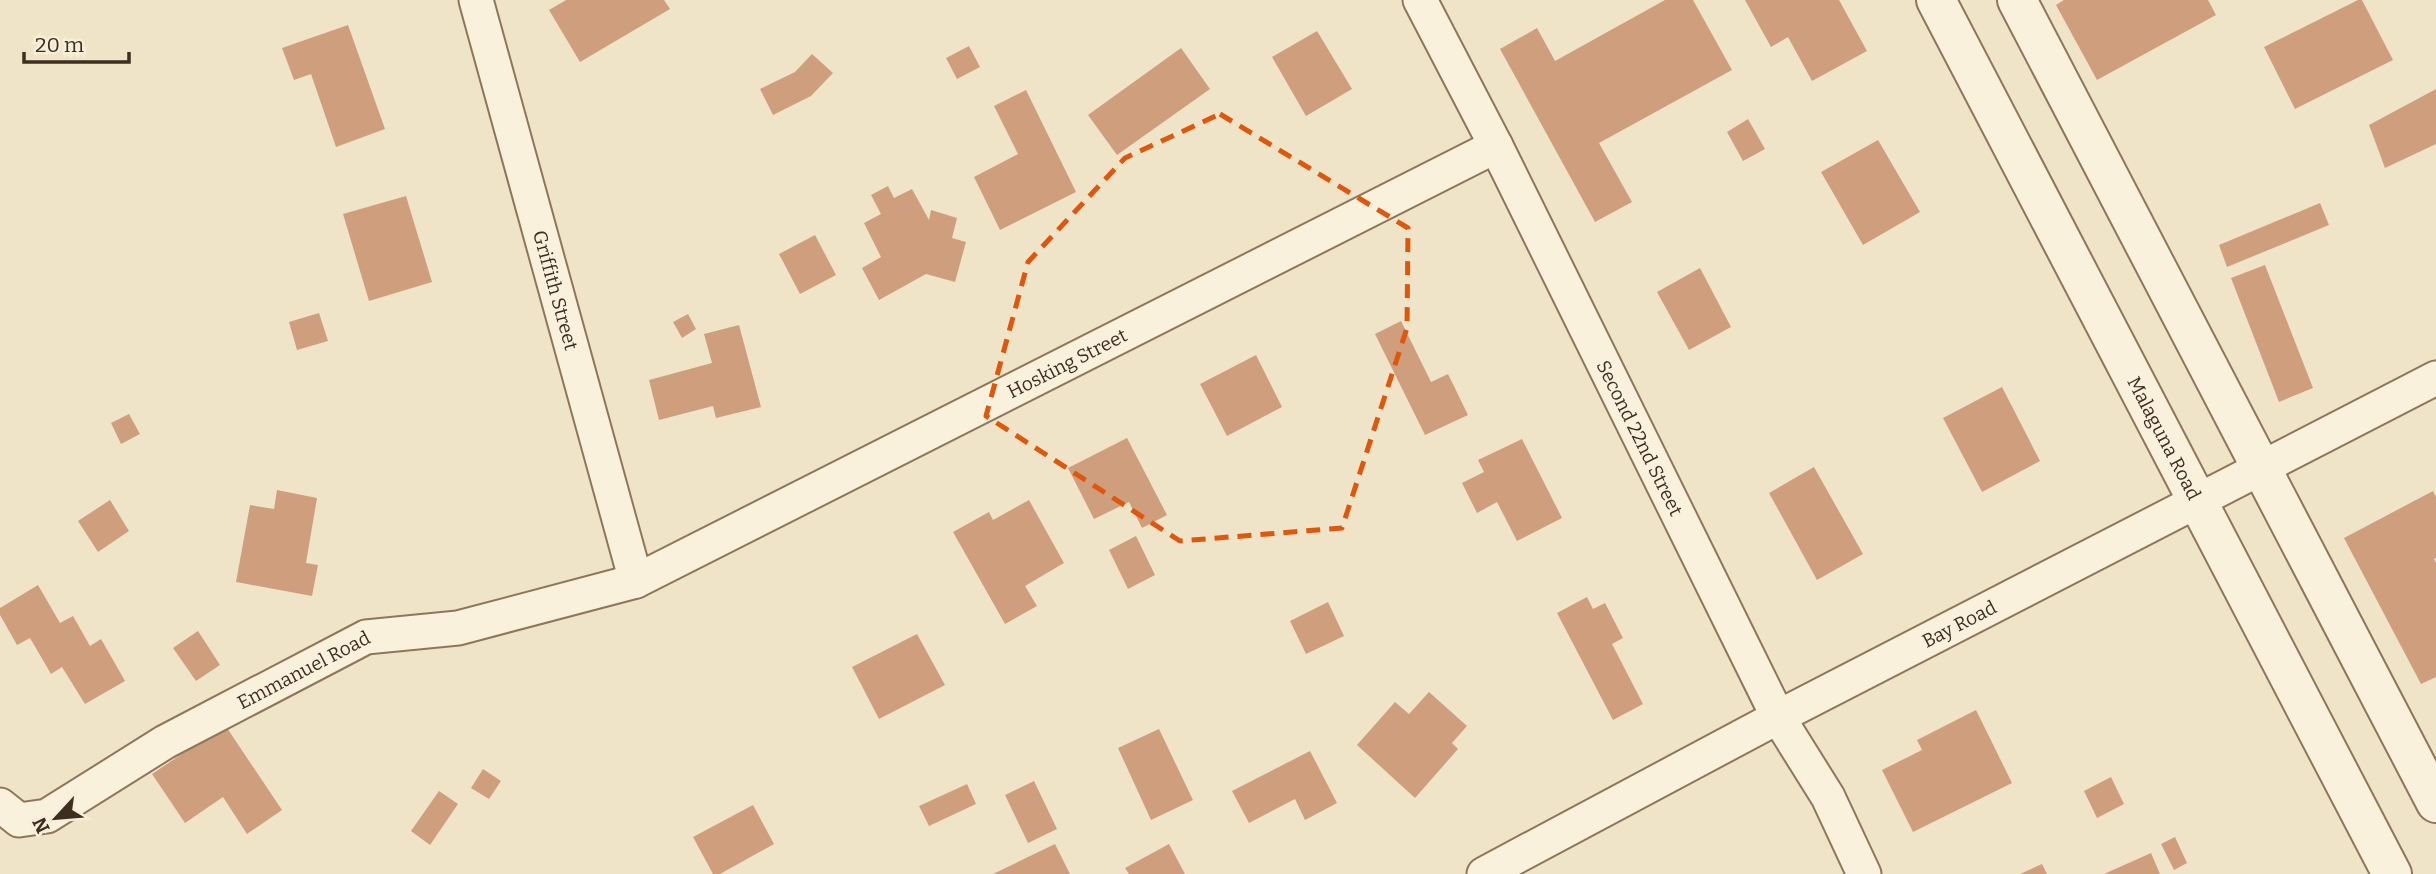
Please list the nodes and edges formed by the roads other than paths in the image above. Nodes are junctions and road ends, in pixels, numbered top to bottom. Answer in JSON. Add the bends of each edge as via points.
{"nodes":[{"id":1,"x":476,"y":0,"type":"edge"},
{"id":2,"x":1420,"y":0,"type":"edge"},
{"id":3,"x":1936,"y":0,"type":"edge"},
{"id":4,"x":2017,"y":0,"type":"edge"},
{"id":5,"x":1496,"y":146,"type":"junction"},
{"id":6,"x":2436,"y":378,"type":"edge"},
{"id":7,"x":2261,"y":468,"type":"junction"},
{"id":8,"x":2197,"y":502,"type":"junction"},
{"id":9,"x":636,"y":581,"type":"junction"},
{"id":10,"x":1778,"y":717,"type":"junction"},
{"id":11,"x":2436,"y":803,"type":"edge"},
{"id":12,"x":0,"y":805,"type":"edge"},
{"id":13,"x":1484,"y":874,"type":"edge"},
{"id":14,"x":1864,"y":874,"type":"edge"},
{"id":15,"x":2392,"y":874,"type":"edge"}],
"edges":[{"from":1,"to":9,"type":"street","name":"Griffith Street"},
{"from":2,"to":5,"type":"street","name":"Second 22nd Street"},
{"from":3,"to":8,"type":"street","name":"Malaguna Road"},
{"from":4,"to":7,"type":"street"},
{"from":5,"to":9,"type":"street","name":"Hosking Street"},
{"from":5,"to":10,"type":"street","name":"Second 22nd Street"},
{"from":6,"to":7,"type":"street","name":"Bay Road"},
{"from":7,"to":8,"type":"street","name":"Bay Road"},
{"from":7,"to":11,"type":"street"},
{"from":8,"to":10,"type":"street","name":"Bay Road"},
{"from":8,"to":15,"type":"street","name":"Malaguna Road"},
{"from":9,"to":12,"type":"street","name":"Emmanuel Road","via":[[458,628],[366,637],[164,742],[47,816],[19,820]]},
{"from":10,"to":13,"type":"street","name":"Bay Road"},
{"from":10,"to":14,"type":"street","name":"Second 22nd Street","via":[[1828,797]]}]}
